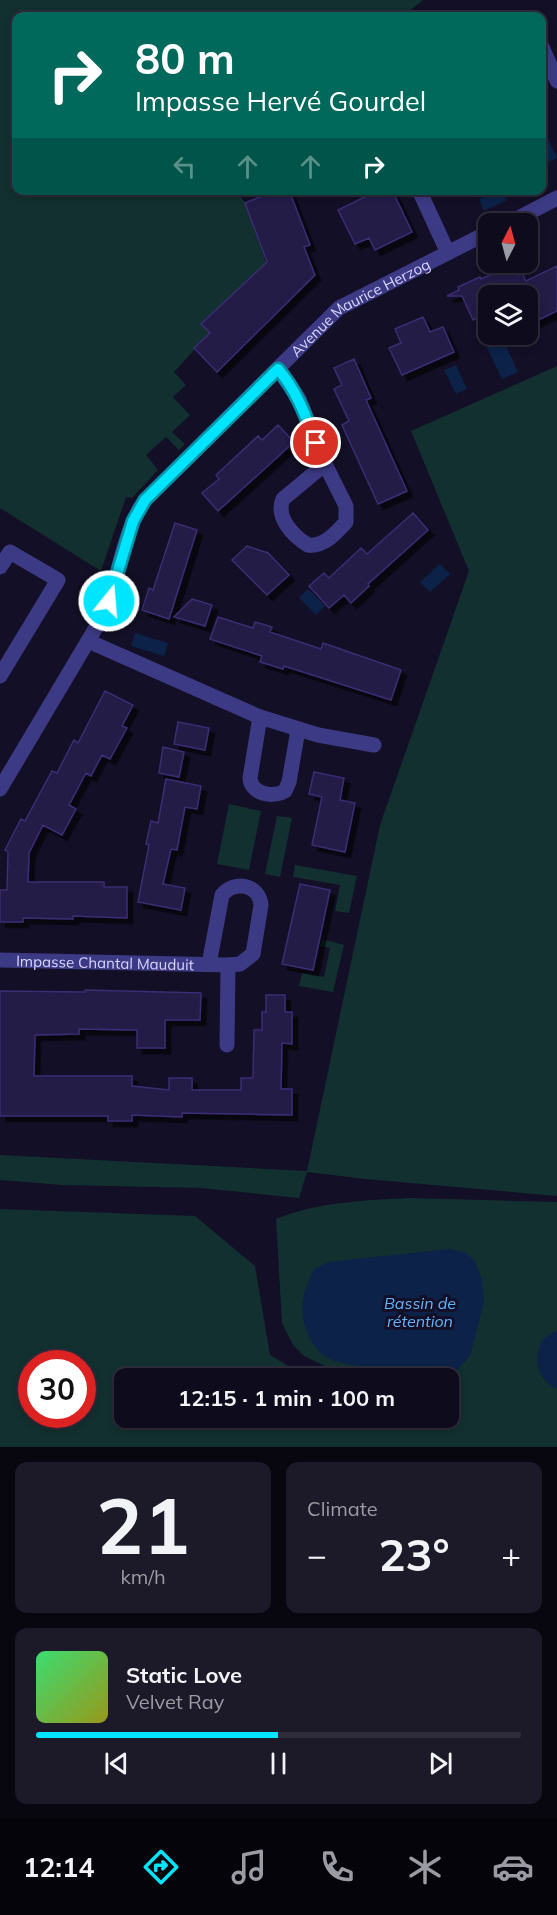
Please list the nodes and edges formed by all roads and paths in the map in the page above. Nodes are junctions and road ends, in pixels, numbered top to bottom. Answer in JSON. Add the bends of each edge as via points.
{"nodes":[{"id":1,"x":546,"y":56,"type":"edge"},
{"id":2,"x":557,"y":81,"type":"edge"},
{"id":3,"x":421,"y":195,"type":"edge"},
{"id":4,"x":557,"y":198,"type":"edge"},
{"id":5,"x":528,"y":213,"type":"edge"},
{"id":6,"x":478,"y":238,"type":"edge"},
{"id":7,"x":448,"y":253,"type":"junction"},
{"id":8,"x":278,"y":369,"type":"junction"},
{"id":9,"x":325,"y":464,"type":"junction"},
{"id":10,"x":0,"y":567,"type":"edge"},
{"id":11,"x":88,"y":641,"type":"junction"},
{"id":12,"x":0,"y":676,"type":"edge"},
{"id":13,"x":260,"y":717,"type":"junction"},
{"id":14,"x":298,"y":730,"type":"junction"},
{"id":15,"x":374,"y":745,"type":"dead end"},
{"id":16,"x":0,"y":789,"type":"edge"},
{"id":17,"x":0,"y":960,"type":"edge"},
{"id":18,"x":209,"y":964,"type":"junction"},
{"id":19,"x":228,"y":964,"type":"junction"},
{"id":20,"x":227,"y":1045,"type":"dead end"}],
"edges":[{"from":1,"to":2,"type":"street"},
{"from":3,"to":7,"type":"street"},
{"from":4,"to":5,"type":"street"},
{"from":6,"to":7,"type":"street","name":"Avenue Maurice Herzog"},
{"from":7,"to":8,"type":"street","name":"Avenue Maurice Herzog","via":[[339,308]]},
{"from":8,"to":9,"type":"street","via":[[299,399]]},
{"from":8,"to":11,"type":"street","name":"Avenue Maurice Herzog","via":[[140,507],[109,601]]},
{"from":9,"to":9,"type":"street","via":[[346,506],[346,522],[326,541],[308,545],[284,521],[281,504]]},
{"from":10,"to":12,"type":"street","via":[[10,552],[58,580]]},
{"from":11,"to":13,"type":"street"},
{"from":11,"to":16,"type":"street","name":"Avenue Maurice Herzog"},
{"from":13,"to":14,"type":"street"},
{"from":13,"to":14,"type":"street","via":[[250,778],[256,791],[285,791]]},
{"from":14,"to":15,"type":"street"},
{"from":17,"to":18,"type":"street","name":"Impasse Chantal Mauduit"},
{"from":18,"to":19,"type":"street","name":"Impasse Chantal Mauduit"},
{"from":18,"to":19,"type":"street","name":"Impasse Chantal Mauduit","via":[[222,895],[232,887],[247,886],[255,890],[261,905],[253,954],[240,964]]},
{"from":19,"to":20,"type":"street"}]}
